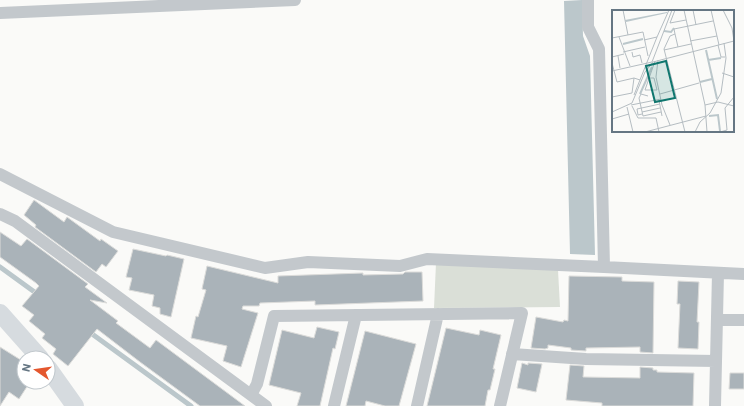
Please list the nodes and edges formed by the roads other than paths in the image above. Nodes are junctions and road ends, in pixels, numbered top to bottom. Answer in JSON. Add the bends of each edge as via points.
{"nodes":[{"id":1,"x":295,"y":0,"type":"edge"},
{"id":2,"x":588,"y":0,"type":"edge"},
{"id":3,"x":0,"y":13,"type":"edge"},
{"id":4,"x":0,"y":174,"type":"edge"},
{"id":5,"x":0,"y":214,"type":"edge"},
{"id":6,"x":604,"y":266,"type":"junction"},
{"id":7,"x":718,"y":273,"type":"junction"},
{"id":8,"x":744,"y":274,"type":"edge"},
{"id":9,"x":0,"y":312,"type":"edge"},
{"id":10,"x":438,"y":314,"type":"junction"},
{"id":11,"x":356,"y":315,"type":"junction"},
{"id":12,"x":717,"y":320,"type":"junction"},
{"id":13,"x":744,"y":320,"type":"edge"},
{"id":14,"x":33,"y":350,"type":"edge"},
{"id":15,"x":512,"y":354,"type":"junction"},
{"id":16,"x":716,"y":361,"type":"junction"},
{"id":17,"x":56,"y":379,"type":"edge"},
{"id":18,"x":251,"y":395,"type":"junction"},
{"id":19,"x":75,"y":406,"type":"edge"},
{"id":20,"x":266,"y":406,"type":"edge"},
{"id":21,"x":334,"y":406,"type":"edge"},
{"id":22,"x":416,"y":406,"type":"edge"},
{"id":23,"x":500,"y":406,"type":"edge"},
{"id":24,"x":715,"y":406,"type":"edge"}],
"edges":[{"from":1,"to":3,"type":"street"},
{"from":2,"to":6,"type":"street","via":[[588,27],[599,49]]},
{"from":4,"to":6,"type":"street","via":[[113,232],[265,268],[308,262],[400,266],[427,259]]},
{"from":5,"to":18,"type":"street","via":[[16,221]]},
{"from":6,"to":7,"type":"street"},
{"from":7,"to":8,"type":"street"},
{"from":7,"to":12,"type":"street"},
{"from":9,"to":14,"type":"main road"},
{"from":10,"to":11,"type":"street"},
{"from":10,"to":15,"type":"street","via":[[522,313]]},
{"from":10,"to":22,"type":"street"},
{"from":11,"to":18,"type":"street","via":[[274,316],[257,384]]},
{"from":11,"to":21,"type":"street"},
{"from":12,"to":13,"type":"street"},
{"from":12,"to":16,"type":"street"},
{"from":15,"to":16,"type":"street","via":[[586,359]]},
{"from":15,"to":23,"type":"street"},
{"from":16,"to":24,"type":"street"},
{"from":17,"to":19,"type":"main road"},
{"from":18,"to":20,"type":"street"}]}
